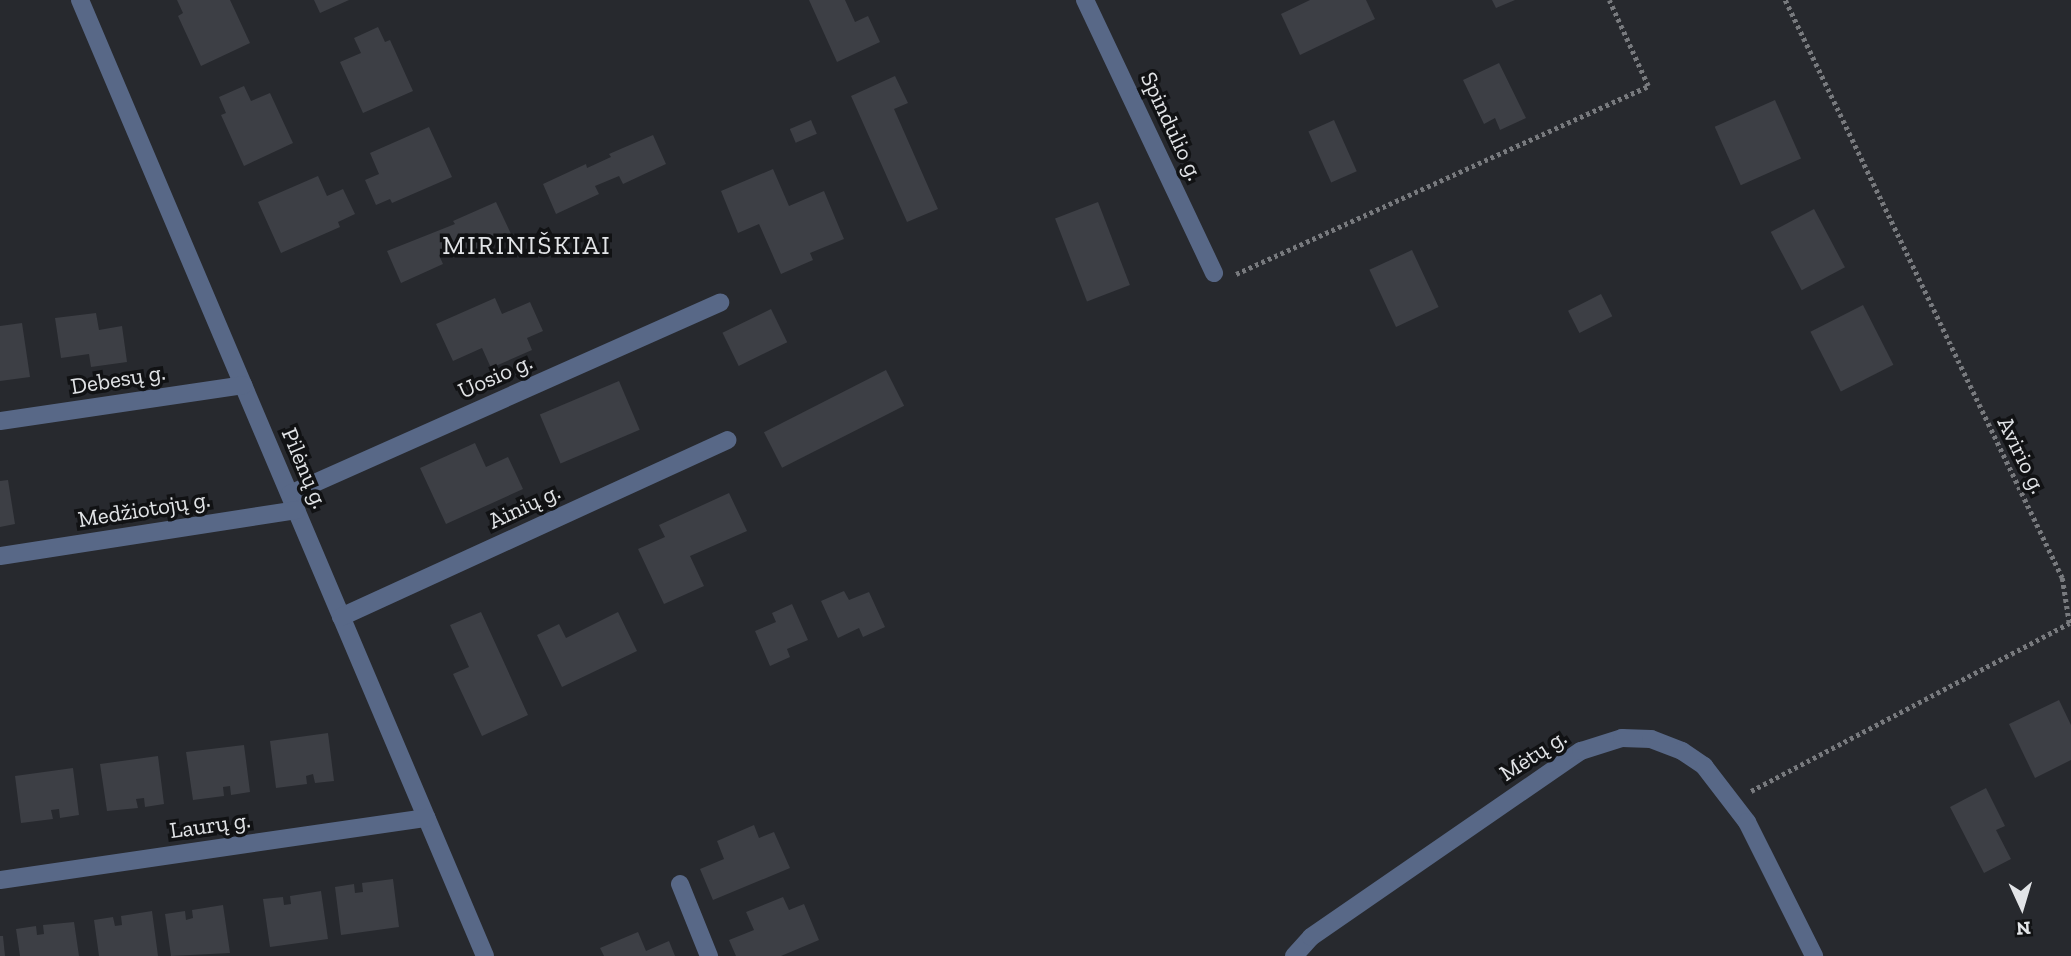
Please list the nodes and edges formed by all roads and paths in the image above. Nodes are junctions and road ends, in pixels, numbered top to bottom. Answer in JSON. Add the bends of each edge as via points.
{"nodes":[{"id":1,"x":80,"y":0,"type":"edge"},
{"id":2,"x":1085,"y":0,"type":"edge"},
{"id":3,"x":1609,"y":0,"type":"edge"},
{"id":4,"x":1785,"y":0,"type":"edge"},
{"id":5,"x":1214,"y":272,"type":"joint"},
{"id":6,"x":720,"y":303,"type":"dead end"},
{"id":7,"x":243,"y":385,"type":"junction"},
{"id":8,"x":0,"y":421,"type":"edge"},
{"id":9,"x":727,"y":440,"type":"dead end"},
{"id":10,"x":293,"y":502,"type":"junction"},
{"id":11,"x":0,"y":556,"type":"edge"},
{"id":12,"x":341,"y":617,"type":"junction"},
{"id":13,"x":1731,"y":802,"type":"junction"},
{"id":14,"x":427,"y":818,"type":"junction"},
{"id":15,"x":0,"y":880,"type":"edge"},
{"id":16,"x":680,"y":884,"type":"dead end"},
{"id":17,"x":485,"y":956,"type":"edge"},
{"id":18,"x":709,"y":956,"type":"edge"},
{"id":19,"x":1294,"y":956,"type":"edge"},
{"id":20,"x":1814,"y":956,"type":"edge"}],
"edges":[{"from":1,"to":7,"type":"street","name":"Pilėnų g."},
{"from":2,"to":5,"type":"street","name":"Spindulio g."},
{"from":3,"to":5,"type":"path","via":[[1648,86],[1238,275]]},
{"from":4,"to":13,"type":"path","name":"Avirio g.","via":[[2062,579],[2069,623]]},
{"from":6,"to":10,"type":"street","name":"Uosio g."},
{"from":7,"to":8,"type":"street","name":"Debesų g."},
{"from":7,"to":10,"type":"street","name":"Pilėnų g."},
{"from":9,"to":12,"type":"street","name":"Ainių g."},
{"from":10,"to":11,"type":"street","name":"Medžiotojų g."},
{"from":10,"to":12,"type":"street","name":"Pilėnų g."},
{"from":12,"to":14,"type":"street","name":"Pilėnų g."},
{"from":13,"to":19,"type":"street","name":"Mėtų g.","via":[[1704,766],[1651,739],[1622,738],[1581,751],[1311,937]]},
{"from":13,"to":20,"type":"street","name":"Mėtų g.","via":[[1746,822]]},
{"from":14,"to":15,"type":"street","name":"Laurų g."},
{"from":14,"to":17,"type":"street","name":"Pilėnų g."},
{"from":16,"to":18,"type":"street"}]}
